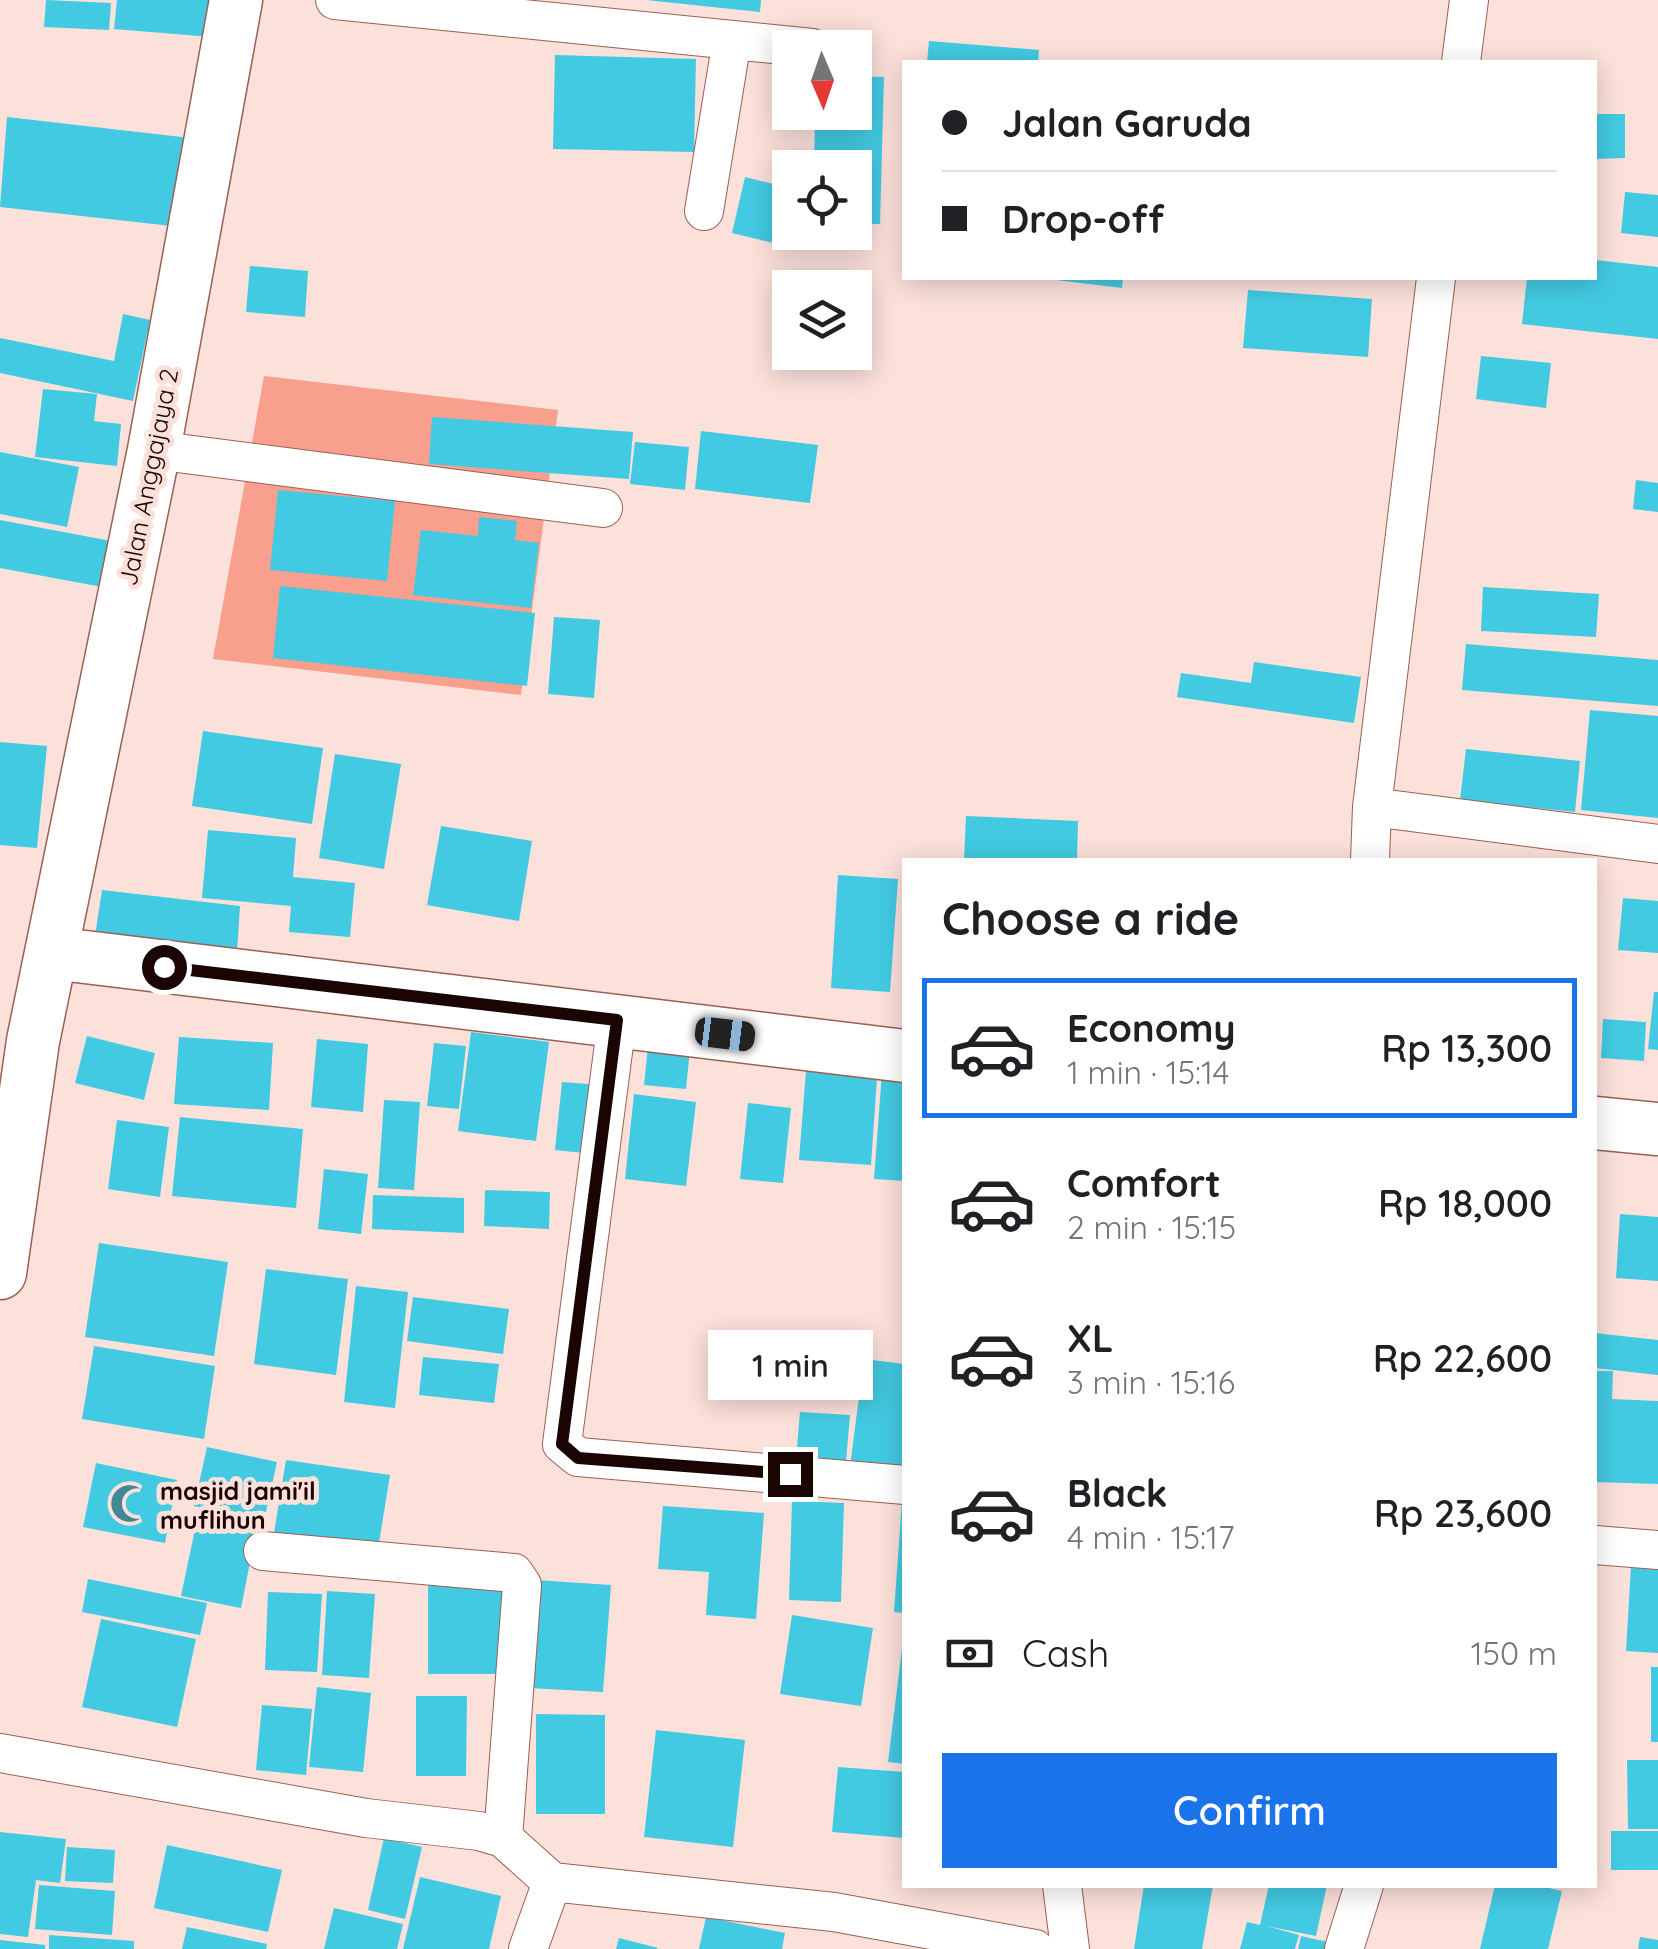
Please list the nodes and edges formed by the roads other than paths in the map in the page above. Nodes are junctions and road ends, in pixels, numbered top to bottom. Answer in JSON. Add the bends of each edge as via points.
{"nodes":[{"id":1,"x":236,"y":0,"type":"edge"},
{"id":2,"x":335,"y":0,"type":"edge"},
{"id":3,"x":1469,"y":0,"type":"edge"},
{"id":4,"x":732,"y":40,"type":"junction"},
{"id":5,"x":772,"y":44,"type":"edge"},
{"id":6,"x":1462,"y":60,"type":"edge"},
{"id":7,"x":704,"y":211,"type":"dead end"},
{"id":8,"x":1436,"y":280,"type":"edge"},
{"id":9,"x":154,"y":450,"type":"junction"},
{"id":10,"x":603,"y":508,"type":"dead end"},
{"id":11,"x":1372,"y":806,"type":"junction"},
{"id":12,"x":1658,"y":844,"type":"edge"},
{"id":13,"x":1370,"y":858,"type":"edge"},
{"id":14,"x":52,"y":953,"type":"junction"},
{"id":15,"x":617,"y":1020,"type":"junction"},
{"id":16,"x":17,"y":1038,"type":"edge"},
{"id":17,"x":902,"y":1056,"type":"edge"},
{"id":18,"x":1597,"y":1123,"type":"edge"},
{"id":19,"x":1658,"y":1129,"type":"edge"},
{"id":20,"x":0,"y":1272,"type":"edge"},
{"id":21,"x":902,"y":1485,"type":"edge"},
{"id":22,"x":1597,"y":1546,"type":"edge"},
{"id":23,"x":1658,"y":1550,"type":"edge"},
{"id":24,"x":263,"y":1551,"type":"dead end"},
{"id":25,"x":0,"y":1753,"type":"edge"},
{"id":26,"x":503,"y":1838,"type":"junction"},
{"id":27,"x":552,"y":1882,"type":"junction"},
{"id":28,"x":1062,"y":1888,"type":"edge"},
{"id":29,"x":1363,"y":1888,"type":"edge"},
{"id":30,"x":528,"y":1949,"type":"edge"},
{"id":31,"x":1035,"y":1949,"type":"edge"},
{"id":32,"x":1070,"y":1949,"type":"edge"},
{"id":33,"x":1344,"y":1949,"type":"edge"}],
"edges":[{"from":1,"to":9,"type":"street","name":"Jalan Anggajaya 2"},
{"from":2,"to":4,"type":"street"},
{"from":3,"to":6,"type":"street"},
{"from":4,"to":5,"type":"street"},
{"from":4,"to":7,"type":"street"},
{"from":8,"to":11,"type":"street"},
{"from":9,"to":10,"type":"street"},
{"from":9,"to":14,"type":"street","name":"Jalan Anggajaya 2"},
{"from":11,"to":12,"type":"street"},
{"from":11,"to":13,"type":"street"},
{"from":14,"to":15,"type":"street"},
{"from":14,"to":16,"type":"street","name":"Jalan Anggajaya 2"},
{"from":15,"to":17,"type":"street"},
{"from":15,"to":21,"type":"street","via":[[562,1444],[578,1458]]},
{"from":16,"to":20,"type":"street","name":"Jalan Anggajaya 2"},
{"from":18,"to":19,"type":"street"},
{"from":22,"to":23,"type":"street"},
{"from":24,"to":26,"type":"street","via":[[514,1573],[522,1585]]},
{"from":25,"to":26,"type":"street"},
{"from":26,"to":27,"type":"street"},
{"from":27,"to":30,"type":"street"},
{"from":27,"to":31,"type":"street","via":[[834,1912]]},
{"from":28,"to":32,"type":"street"},
{"from":29,"to":33,"type":"street"}]}
